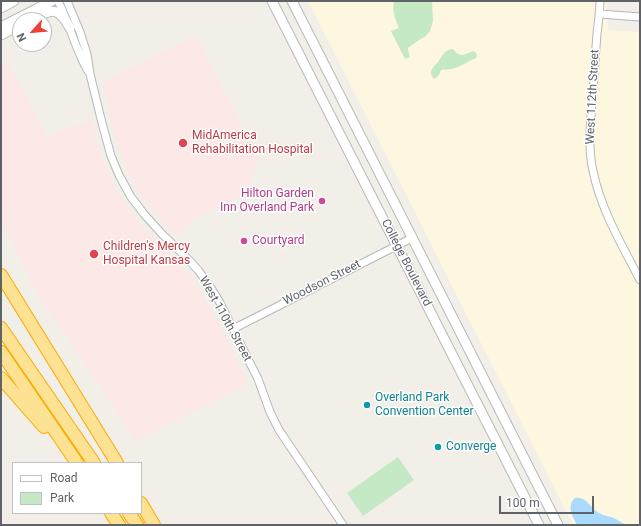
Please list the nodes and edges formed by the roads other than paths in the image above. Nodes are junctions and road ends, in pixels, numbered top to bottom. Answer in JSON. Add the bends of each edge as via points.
{"nodes":[{"id":1,"x":14,"y":1,"type":"edge"},
{"id":2,"x":52,"y":1,"type":"edge"},
{"id":3,"x":58,"y":1,"type":"edge"},
{"id":4,"x":67,"y":1,"type":"edge"},
{"id":5,"x":272,"y":1,"type":"edge"},
{"id":6,"x":292,"y":1,"type":"edge"},
{"id":7,"x":600,"y":1,"type":"edge"},
{"id":8,"x":1,"y":8,"type":"edge"},
{"id":9,"x":47,"y":12,"type":"edge"},
{"id":10,"x":600,"y":14,"type":"junction"},
{"id":11,"x":640,"y":17,"type":"edge"},
{"id":12,"x":1,"y":28,"type":"edge"},
{"id":13,"x":70,"y":28,"type":"junction"},
{"id":14,"x":12,"y":29,"type":"edge"},
{"id":15,"x":1,"y":35,"type":"edge"},
{"id":16,"x":90,"y":74,"type":"junction"},
{"id":17,"x":412,"y":238,"type":"junction"},
{"id":18,"x":396,"y":245,"type":"junction"},
{"id":19,"x":1,"y":275,"type":"edge"},
{"id":20,"x":640,"y":280,"type":"edge"},
{"id":21,"x":1,"y":283,"type":"edge"},
{"id":22,"x":26,"y":316,"type":"junction"},
{"id":23,"x":1,"y":328,"type":"edge"},
{"id":24,"x":233,"y":329,"type":"junction"},
{"id":25,"x":1,"y":352,"type":"edge"},
{"id":26,"x":1,"y":378,"type":"edge"},
{"id":27,"x":76,"y":462,"type":"edge"},
{"id":28,"x":76,"y":462,"type":"edge"},
{"id":29,"x":93,"y":462,"type":"edge"},
{"id":30,"x":115,"y":462,"type":"edge"},
{"id":31,"x":142,"y":505,"type":"edge"},
{"id":32,"x":112,"y":514,"type":"edge"},
{"id":33,"x":130,"y":514,"type":"edge"},
{"id":34,"x":119,"y":525,"type":"edge"},
{"id":35,"x":137,"y":525,"type":"edge"},
{"id":36,"x":154,"y":525,"type":"edge"},
{"id":37,"x":343,"y":525,"type":"edge"},
{"id":38,"x":539,"y":525,"type":"edge"},
{"id":39,"x":558,"y":525,"type":"edge"}],
"edges":[{"from":1,"to":8,"type":"main road"},
{"from":2,"to":12,"type":"main road"},
{"from":3,"to":13,"type":"street","name":"West 110th Street"},
{"from":4,"to":16,"type":"street","name":"West 110th Street","via":[[87,54]]},
{"from":5,"to":18,"type":"main road","name":"College Boulevard"},
{"from":6,"to":17,"type":"main road","name":"College Boulevard"},
{"from":7,"to":10,"type":"street","name":"West 112th Street"},
{"from":9,"to":13,"type":"main road","via":[[56,12],[64,18]]},
{"from":10,"to":11,"type":"street"},
{"from":10,"to":20,"type":"street","name":"West 112th Street","via":[[590,152],[597,187],[609,218]]},
{"from":13,"to":16,"type":"street","name":"West 110th Street","via":[[81,59]]},
{"from":14,"to":15,"type":"main road"},
{"from":16,"to":24,"type":"street","name":"West 110th Street","via":[[107,144],[125,186],[149,221],[203,277]]},
{"from":17,"to":18,"type":"street","name":"Woodson Street"},
{"from":17,"to":39,"type":"main road","name":"College Boulevard"},
{"from":18,"to":24,"type":"street","name":"Woodson Street"},
{"from":18,"to":38,"type":"main road","name":"College Boulevard"},
{"from":19,"to":22,"type":"highway"},
{"from":21,"to":22,"type":"highway"},
{"from":22,"to":30,"type":"highway"},
{"from":23,"to":29,"type":"highway"},
{"from":24,"to":37,"type":"street","name":"West 110th Street","via":[[258,379],[279,430]]},
{"from":25,"to":27,"type":"highway"},
{"from":26,"to":28,"type":"highway"},
{"from":31,"to":36,"type":"highway"},
{"from":32,"to":34,"type":"highway"},
{"from":33,"to":35,"type":"highway"}]}
